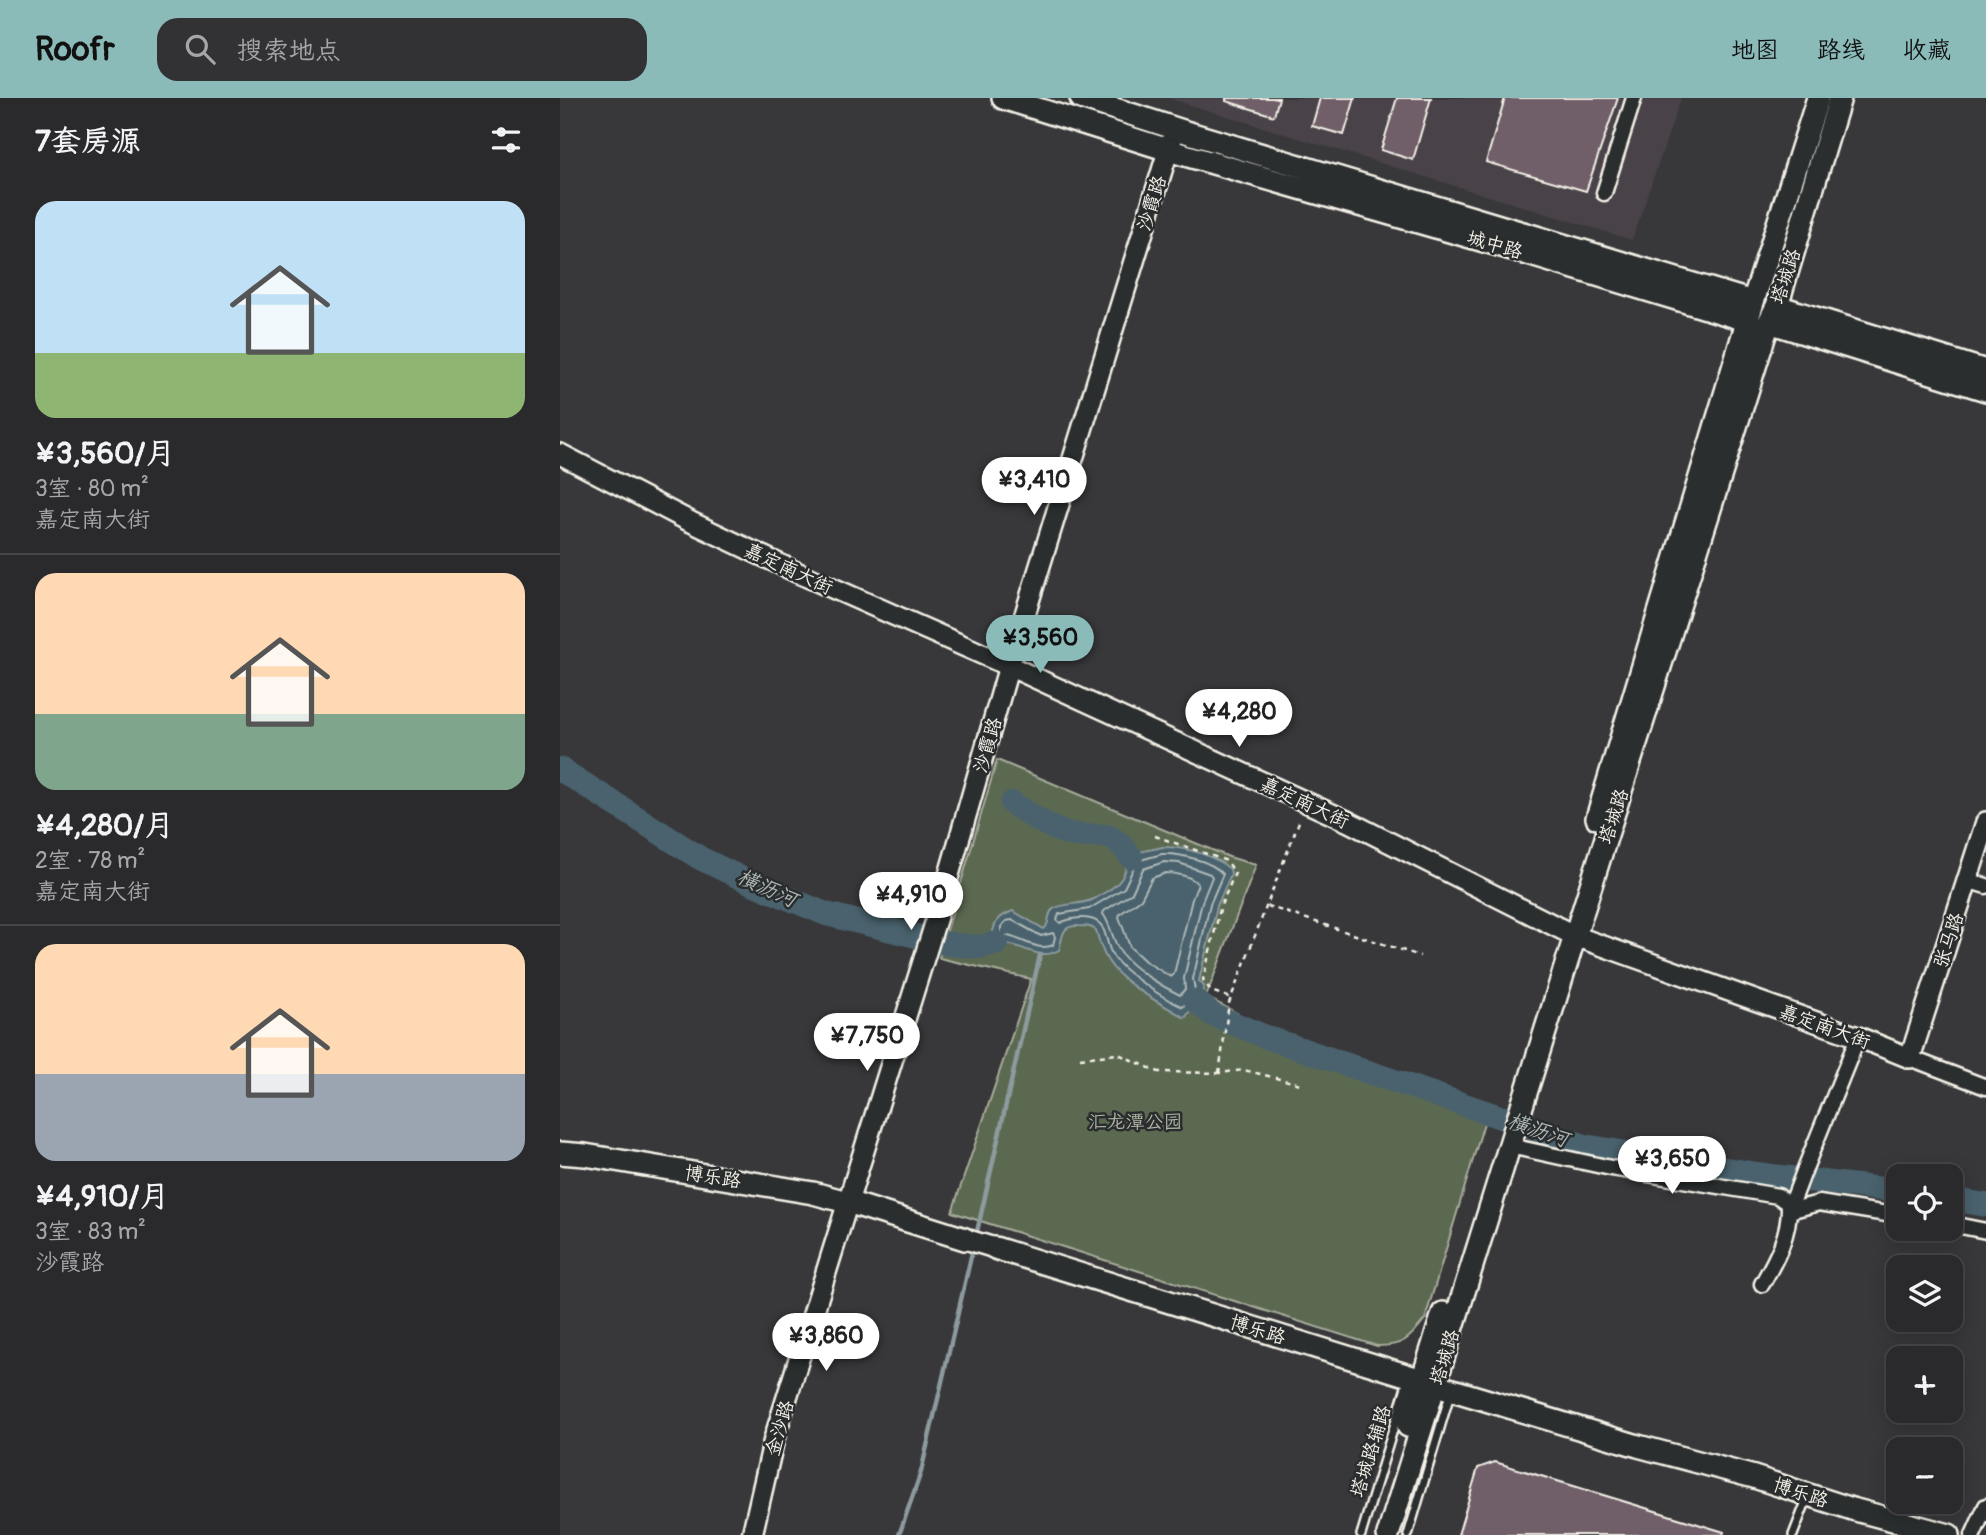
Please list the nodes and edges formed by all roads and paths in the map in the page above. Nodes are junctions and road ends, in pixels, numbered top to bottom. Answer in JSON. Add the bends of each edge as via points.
{"nodes":[{"id":1,"x":1003,"y":98,"type":"edge"},
{"id":2,"x":1081,"y":98,"type":"edge"},
{"id":3,"x":1634,"y":98,"type":"edge"},
{"id":4,"x":1818,"y":98,"type":"edge"},
{"id":5,"x":1840,"y":98,"type":"edge"},
{"id":6,"x":1181,"y":130,"type":"junction"},
{"id":7,"x":1173,"y":151,"type":"junction"},
{"id":8,"x":1604,"y":193,"type":"dead end"},
{"id":9,"x":1762,"y":311,"type":"junction"},
{"id":10,"x":1986,"y":371,"type":"edge"},
{"id":11,"x":1986,"y":390,"type":"edge"},
{"id":12,"x":560,"y":453,"type":"edge"},
{"id":13,"x":1015,"y":669,"type":"junction"},
{"id":14,"x":1306,"y":803,"type":"junction"},
{"id":15,"x":1986,"y":822,"type":"edge"},
{"id":16,"x":1155,"y":836,"type":"dead end"},
{"id":17,"x":1977,"y":883,"type":"edge"},
{"id":18,"x":1267,"y":906,"type":"junction"},
{"id":19,"x":1569,"y":933,"type":"junction"},
{"id":20,"x":1420,"y":956,"type":"dead end"},
{"id":21,"x":1231,"y":998,"type":"junction"},
{"id":22,"x":1858,"y":1037,"type":"junction"},
{"id":23,"x":1080,"y":1058,"type":"dead end"},
{"id":24,"x":1910,"y":1058,"type":"junction"},
{"id":25,"x":1219,"y":1073,"type":"junction"},
{"id":26,"x":1304,"y":1085,"type":"dead end"},
{"id":27,"x":1986,"y":1087,"type":"edge"},
{"id":28,"x":1508,"y":1139,"type":"junction"},
{"id":29,"x":560,"y":1153,"type":"edge"},
{"id":30,"x":850,"y":1203,"type":"junction"},
{"id":31,"x":1789,"y":1211,"type":"junction"},
{"id":32,"x":1886,"y":1214,"type":"edge"},
{"id":33,"x":1963,"y":1226,"type":"edge"},
{"id":34,"x":1986,"y":1231,"type":"edge"},
{"id":35,"x":965,"y":1239,"type":"joint"},
{"id":36,"x":995,"y":1248,"type":"joint"},
{"id":37,"x":1762,"y":1284,"type":"dead end"},
{"id":38,"x":1430,"y":1383,"type":"junction"},
{"id":39,"x":1808,"y":1495,"type":"junction"},
{"id":40,"x":1986,"y":1506,"type":"edge"},
{"id":41,"x":1939,"y":1533,"type":"edge"},
{"id":42,"x":752,"y":1535,"type":"edge"},
{"id":43,"x":761,"y":1535,"type":"edge"},
{"id":44,"x":1362,"y":1535,"type":"edge"},
{"id":45,"x":1375,"y":1535,"type":"edge"},
{"id":46,"x":1388,"y":1535,"type":"edge"},
{"id":47,"x":1408,"y":1535,"type":"edge"},
{"id":48,"x":1793,"y":1535,"type":"edge"},
{"id":49,"x":1973,"y":1535,"type":"edge"}],
"edges":[{"from":1,"to":7,"type":"main road","name":"城中路"},
{"from":2,"to":6,"type":"main road","name":"城中路"},
{"from":3,"to":8,"type":"street"},
{"from":4,"to":9,"type":"main road","name":"塔城路"},
{"from":5,"to":9,"type":"main road","name":"塔城路"},
{"from":6,"to":7,"type":"street","name":"沙霞路"},
{"from":6,"to":9,"type":"main road","name":"城中路"},
{"from":7,"to":9,"type":"main road","name":"城中路","via":[[1736,317]]},
{"from":7,"to":13,"type":"street","name":"沙霞路"},
{"from":9,"to":10,"type":"main road"},
{"from":9,"to":11,"type":"main road","name":"城中路"},
{"from":9,"to":19,"type":"main road","name":"塔城路"},
{"from":12,"to":13,"type":"street","name":"嘉定南大街","via":[[794,571]]},
{"from":13,"to":14,"type":"street","name":"嘉定南大街"},
{"from":13,"to":30,"type":"street"},
{"from":13,"to":30,"type":"street","name":"沙霞路"},
{"from":14,"to":18,"type":"path"},
{"from":14,"to":19,"type":"street","name":"嘉定南大街"},
{"from":15,"to":17,"type":"street","name":"张马路"},
{"from":16,"to":21,"type":"path","via":[[1227,861],[1235,873],[1221,905],[1203,980],[1211,991]]},
{"from":17,"to":24,"type":"street","name":"张马路"},
{"from":18,"to":20,"type":"path"},
{"from":18,"to":21,"type":"path"},
{"from":19,"to":22,"type":"street","name":"嘉定南大街"},
{"from":19,"to":28,"type":"main road","name":"塔城路"},
{"from":21,"to":25,"type":"path"},
{"from":22,"to":24,"type":"street","name":"嘉定南大街"},
{"from":22,"to":31,"type":"street"},
{"from":23,"to":25,"type":"path","via":[[1118,1054],[1159,1072]]},
{"from":24,"to":27,"type":"street","name":"嘉定南大街"},
{"from":25,"to":26,"type":"path","via":[[1244,1070]]},
{"from":28,"to":31,"type":"street","via":[[1611,1168],[1778,1196],[1789,1203]]},
{"from":28,"to":38,"type":"main road","name":"塔城路"},
{"from":29,"to":30,"type":"main road","name":"博乐路","via":[[813,1193]]},
{"from":30,"to":35,"type":"main road","name":"博乐路"},
{"from":30,"to":42,"type":"street","name":"金沙路","via":[[774,1439]]},
{"from":30,"to":43,"type":"street"},
{"from":31,"to":32,"type":"street","via":[[1819,1203]]},
{"from":31,"to":37,"type":"street","via":[[1779,1256]]},
{"from":33,"to":34,"type":"street"},
{"from":35,"to":36,"type":"street","name":"博乐路"},
{"from":36,"to":38,"type":"main road","name":"博乐路"},
{"from":38,"to":39,"type":"main road","name":"博乐路"},
{"from":38,"to":44,"type":"lane","name":"塔城路辅路"},
{"from":38,"to":45,"type":"main road","name":"塔城路"},
{"from":38,"to":46,"type":"main road","name":"塔城路"},
{"from":38,"to":47,"type":"lane"},
{"from":39,"to":41,"type":"main road","name":"博乐路"},
{"from":39,"to":48,"type":"lane"},
{"from":40,"to":49,"type":"street"}]}
